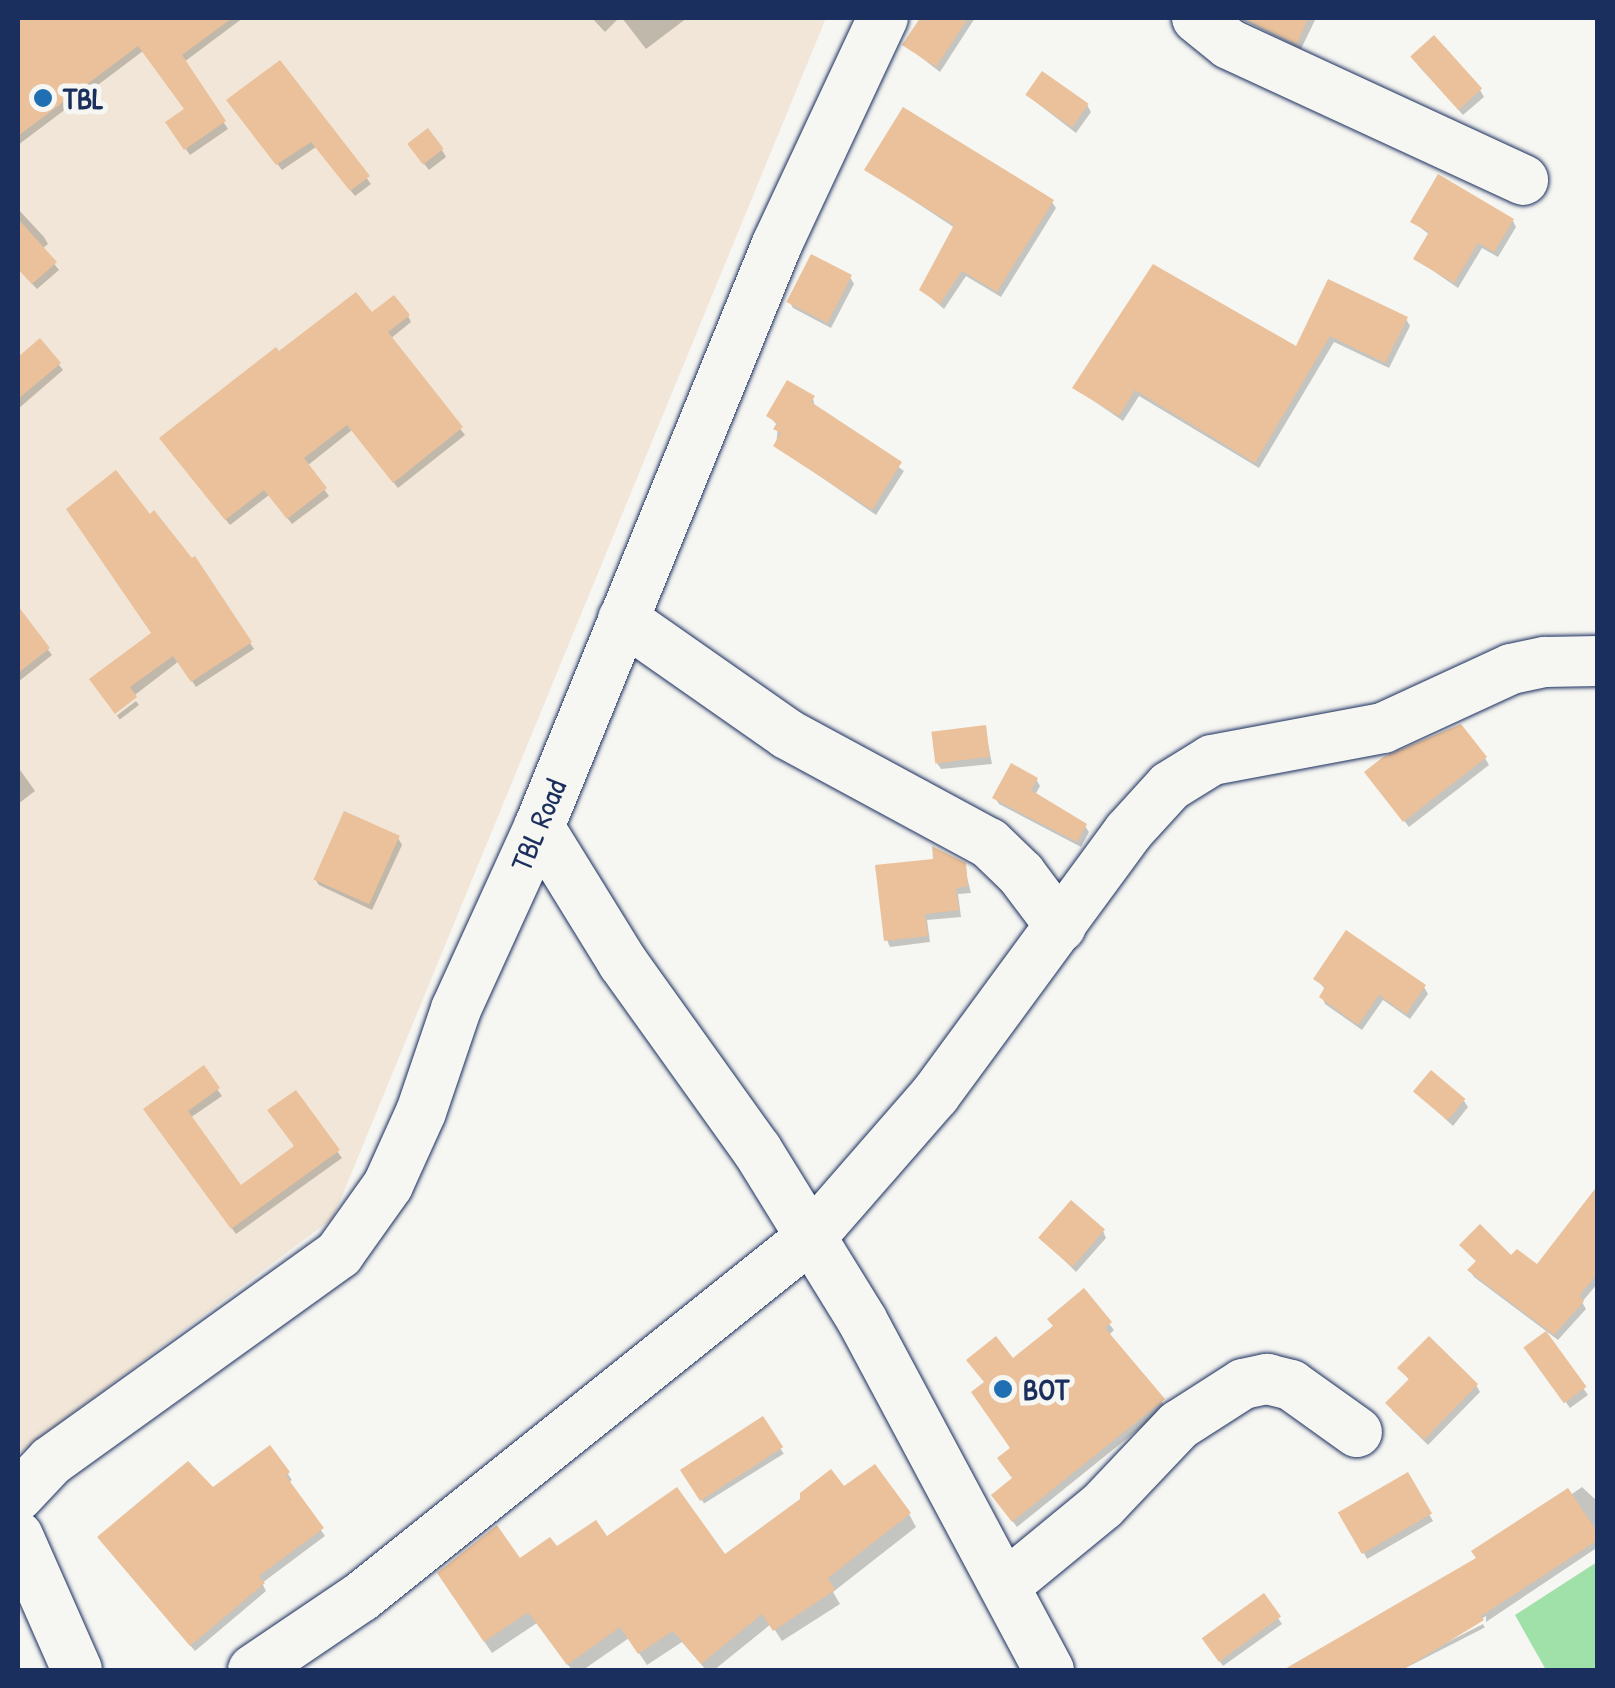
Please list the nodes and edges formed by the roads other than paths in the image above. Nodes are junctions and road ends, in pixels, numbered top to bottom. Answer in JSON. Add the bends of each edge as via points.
{"nodes":[{"id":1,"x":884,"y":18,"type":"edge"},
{"id":2,"x":1197,"y":18,"type":"edge"},
{"id":3,"x":1523,"y":180,"type":"dead end"},
{"id":4,"x":622,"y":619,"type":"junction"},
{"id":5,"x":1598,"y":661,"type":"edge"},
{"id":6,"x":540,"y":826,"type":"junction"},
{"id":7,"x":1062,"y":927,"type":"junction"},
{"id":8,"x":811,"y":1237,"type":"junction"},
{"id":9,"x":1358,"y":1432,"type":"dead end"},
{"id":10,"x":18,"y":1496,"type":"edge"},
{"id":11,"x":18,"y":1536,"type":"edge"},
{"id":12,"x":1007,"y":1584,"type":"junction"},
{"id":13,"x":78,"y":1670,"type":"edge"},
{"id":14,"x":253,"y":1670,"type":"edge"},
{"id":15,"x":1049,"y":1670,"type":"edge"}],
"edges":[{"from":1,"to":4,"type":"street","name":"TBL Road","via":[[777,244]]},
{"from":2,"to":3,"type":"street","via":[[1247,52]]},
{"from":4,"to":6,"type":"street","name":"TBL Road"},
{"from":4,"to":7,"type":"street","via":[[787,734],[989,844]]},
{"from":5,"to":7,"type":"street","via":[[1511,669],[1382,728],[1212,760],[1170,786],[1128,832]]},
{"from":6,"to":8,"type":"street","via":[[622,963]]},
{"from":6,"to":10,"type":"street","name":"TBL Road","via":[[456,1009],[421,1112],[369,1217],[338,1254],[51,1462]]},
{"from":7,"to":8,"type":"street","via":[[935,1095]]},
{"from":8,"to":12,"type":"street"},
{"from":8,"to":14,"type":"street","via":[[416,1555]]},
{"from":9,"to":12,"type":"street","via":[[1291,1385],[1266,1379],[1242,1384],[1179,1425],[1102,1506]]},
{"from":11,"to":13,"type":"street"},
{"from":12,"to":15,"type":"street"}]}
